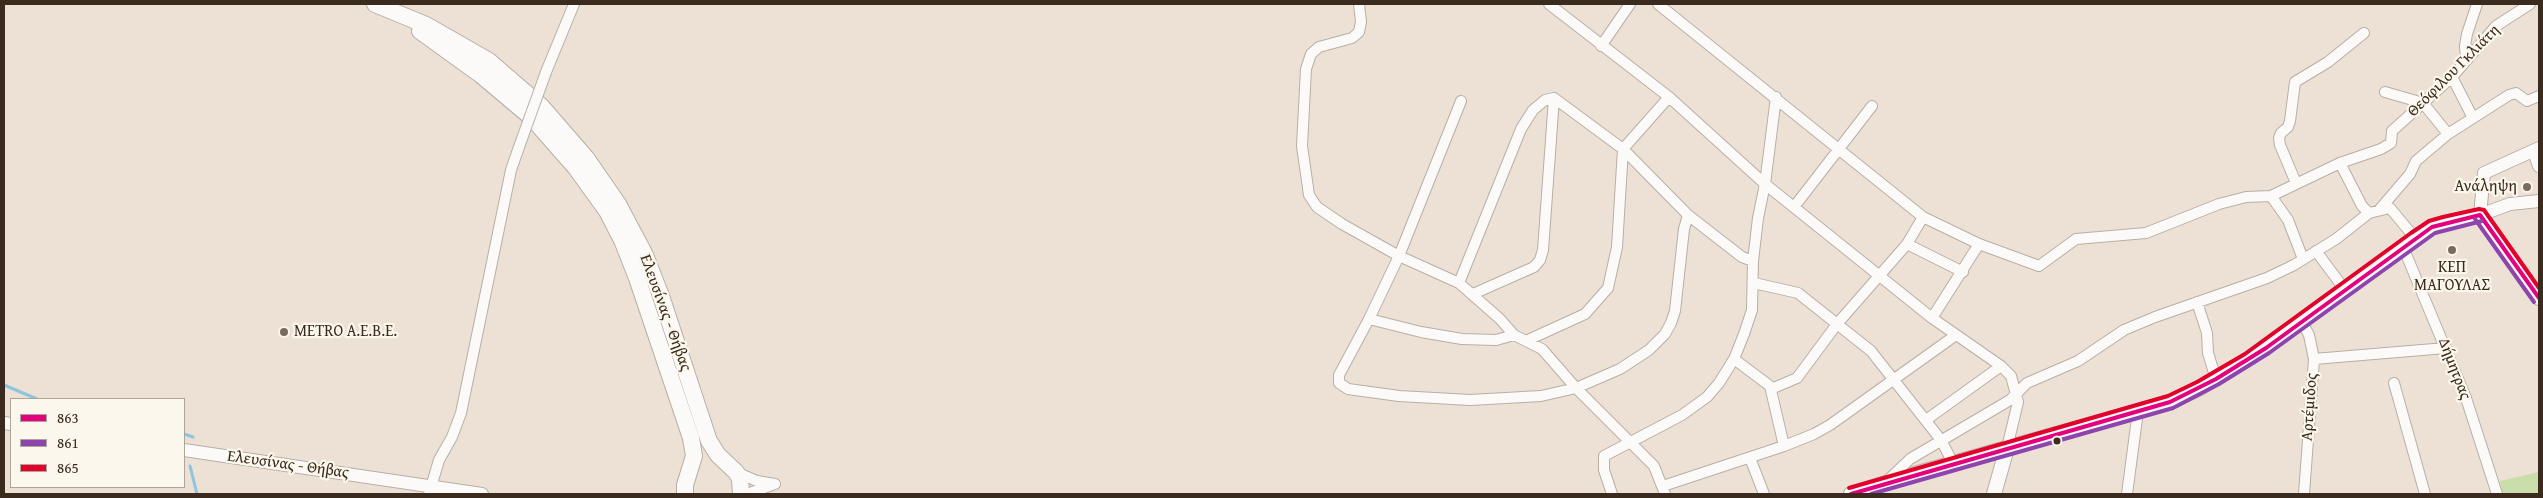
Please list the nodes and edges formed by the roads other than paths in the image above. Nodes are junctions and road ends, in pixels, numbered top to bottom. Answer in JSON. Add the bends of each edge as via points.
{"nodes":[{"id":1,"x":574,"y":4,"type":"edge"},
{"id":2,"x":1360,"y":4,"type":"edge"},
{"id":3,"x":1549,"y":4,"type":"edge"},
{"id":4,"x":1630,"y":4,"type":"edge"},
{"id":5,"x":1658,"y":4,"type":"edge"},
{"id":6,"x":2477,"y":4,"type":"edge"},
{"id":7,"x":2530,"y":4,"type":"edge"},
{"id":8,"x":379,"y":5,"type":"edge"},
{"id":9,"x":2364,"y":33,"type":"dead end"},
{"id":10,"x":1601,"y":46,"type":"junction"},
{"id":11,"x":2466,"y":58,"type":"junction"},
{"id":12,"x":2452,"y":77,"type":"junction"},
{"id":13,"x":2385,"y":92,"type":"dead end"},
{"id":14,"x":2539,"y":96,"type":"edge"},
{"id":15,"x":1669,"y":97,"type":"junction"},
{"id":16,"x":1776,"y":97,"type":"junction"},
{"id":17,"x":1554,"y":98,"type":"junction"},
{"id":18,"x":1461,"y":101,"type":"dead end"},
{"id":19,"x":2423,"y":104,"type":"junction"},
{"id":20,"x":1872,"y":106,"type":"dead end"},
{"id":21,"x":2474,"y":118,"type":"junction"},
{"id":22,"x":2448,"y":134,"type":"junction"},
{"id":23,"x":1623,"y":149,"type":"junction"},
{"id":24,"x":1840,"y":150,"type":"junction"},
{"id":25,"x":2537,"y":150,"type":"edge"},
{"id":26,"x":2340,"y":163,"type":"junction"},
{"id":27,"x":2539,"y":166,"type":"edge"},
{"id":28,"x":2296,"y":183,"type":"junction"},
{"id":29,"x":1765,"y":184,"type":"junction"},
{"id":30,"x":2270,"y":196,"type":"junction"},
{"id":31,"x":2539,"y":201,"type":"edge"},
{"id":32,"x":1794,"y":207,"type":"junction"},
{"id":33,"x":2380,"y":209,"type":"junction"},
{"id":34,"x":2369,"y":213,"type":"junction"},
{"id":35,"x":2480,"y":215,"type":"junction"},
{"id":36,"x":1688,"y":216,"type":"junction"},
{"id":37,"x":1923,"y":217,"type":"junction"},
{"id":38,"x":2415,"y":238,"type":"junction"},
{"id":39,"x":1907,"y":244,"type":"junction"},
{"id":40,"x":1979,"y":244,"type":"junction"},
{"id":41,"x":2403,"y":247,"type":"junction"},
{"id":42,"x":2316,"y":251,"type":"junction"},
{"id":43,"x":1399,"y":256,"type":"junction"},
{"id":44,"x":2303,"y":259,"type":"junction"},
{"id":45,"x":1753,"y":261,"type":"junction"},
{"id":46,"x":1963,"y":272,"type":"junction"},
{"id":47,"x":1879,"y":275,"type":"junction"},
{"id":48,"x":1459,"y":283,"type":"junction"},
{"id":49,"x":1754,"y":283,"type":"junction"},
{"id":50,"x":2345,"y":290,"type":"junction"},
{"id":51,"x":1473,"y":294,"type":"junction"},
{"id":52,"x":2539,"y":298,"type":"edge"},
{"id":53,"x":2197,"y":302,"type":"junction"},
{"id":54,"x":1932,"y":318,"type":"junction"},
{"id":55,"x":1369,"y":319,"type":"junction"},
{"id":56,"x":2302,"y":322,"type":"junction"},
{"id":57,"x":1837,"y":324,"type":"junction"},
{"id":58,"x":1514,"y":335,"type":"junction"},
{"id":59,"x":1956,"y":335,"type":"junction"},
{"id":60,"x":1528,"y":340,"type":"junction"},
{"id":61,"x":2446,"y":348,"type":"junction"},
{"id":62,"x":2314,"y":359,"type":"junction"},
{"id":63,"x":1734,"y":360,"type":"junction"},
{"id":64,"x":2001,"y":366,"type":"junction"},
{"id":65,"x":2216,"y":379,"type":"junction"},
{"id":66,"x":1892,"y":380,"type":"junction"},
{"id":67,"x":2394,"y":383,"type":"dead end"},
{"id":68,"x":1576,"y":388,"type":"junction"},
{"id":69,"x":1771,"y":389,"type":"junction"},
{"id":70,"x":2016,"y":393,"type":"junction"},
{"id":71,"x":2138,"y":411,"type":"junction"},
{"id":72,"x":1926,"y":420,"type":"junction"},
{"id":73,"x":1942,"y":440,"type":"junction"},
{"id":74,"x":1629,"y":442,"type":"junction"},
{"id":75,"x":1784,"y":446,"type":"junction"},
{"id":76,"x":2008,"y":448,"type":"junction"},
{"id":77,"x":185,"y":450,"type":"edge"},
{"id":78,"x":1750,"y":458,"type":"junction"},
{"id":79,"x":1953,"y":463,"type":"junction"},
{"id":80,"x":731,"y":468,"type":"junction"},
{"id":81,"x":1885,"y":484,"type":"junction"},
{"id":82,"x":685,"y":486,"type":"edge"},
{"id":83,"x":430,"y":490,"type":"edge"},
{"id":84,"x":1664,"y":490,"type":"edge"},
{"id":85,"x":482,"y":494,"type":"edge"},
{"id":86,"x":741,"y":494,"type":"edge"},
{"id":87,"x":748,"y":494,"type":"edge"},
{"id":88,"x":1612,"y":494,"type":"edge"},
{"id":89,"x":1764,"y":494,"type":"edge"},
{"id":90,"x":1851,"y":494,"type":"edge"},
{"id":91,"x":1994,"y":494,"type":"edge"},
{"id":92,"x":2127,"y":494,"type":"edge"},
{"id":93,"x":2304,"y":494,"type":"edge"},
{"id":94,"x":2425,"y":494,"type":"edge"},
{"id":95,"x":2496,"y":494,"type":"edge"}],
"edges":[{"from":1,"to":83,"type":"street","bridge":true,"via":[[511,170],[461,413],[439,460]]},
{"from":2,"to":43,"type":"street","via":[[1359,32],[1352,38],[1319,47],[1311,54],[1306,69],[1302,146],[1305,178],[1309,195],[1317,207]]},
{"from":3,"to":10,"type":"street"},
{"from":4,"to":10,"type":"street"},
{"from":5,"to":16,"type":"street"},
{"from":6,"to":11,"type":"street","via":[[2467,34]]},
{"from":7,"to":11,"type":"street","name":"Θεόφιλου Γκλιάτη","via":[[2496,26]]},
{"from":8,"to":80,"type":"main road","name":"Ελευσίνας - Θήβας","via":[[446,35],[489,62],[541,106],[587,159],[618,204],[649,264],[709,441]]},
{"from":8,"to":82,"type":"main road","name":"Ελευσίνας - Θήβας","via":[[441,45],[514,101],[563,151],[597,196],[622,240],[691,438],[694,456]]},
{"from":9,"to":28,"type":"street","via":[[2296,82],[2290,121],[2279,138]]},
{"from":10,"to":15,"type":"street"},
{"from":11,"to":12,"type":"street","name":"Θεόφιλου Γκλιάτη"},
{"from":12,"to":19,"type":"street","name":"Θεόφιλου Γκλιάτη"},
{"from":12,"to":21,"type":"street"},
{"from":13,"to":19,"type":"street"},
{"from":14,"to":21,"type":"street","via":[[2527,101],[2516,93],[2509,95]]},
{"from":15,"to":23,"type":"street"},
{"from":15,"to":29,"type":"street"},
{"from":16,"to":24,"type":"street"},
{"from":16,"to":29,"type":"street"},
{"from":17,"to":23,"type":"street"},
{"from":17,"to":48,"type":"street","via":[[1545,100],[1533,110],[1521,129]]},
{"from":17,"to":51,"type":"street","via":[[1540,260],[1534,267]]},
{"from":18,"to":43,"type":"street"},
{"from":19,"to":22,"type":"street"},
{"from":19,"to":26,"type":"street","name":"Θεόφιλου Γκλιάτη","via":[[2392,131],[2391,143]]},
{"from":20,"to":24,"type":"street"},
{"from":21,"to":22,"type":"street"},
{"from":22,"to":33,"type":"street","via":[[2416,161],[2410,174]]},
{"from":23,"to":36,"type":"street"},
{"from":23,"to":60,"type":"street","via":[[1616,247],[1608,288],[1585,314]]},
{"from":24,"to":32,"type":"street"},
{"from":24,"to":37,"type":"street"},
{"from":25,"to":27,"type":"street"},
{"from":25,"to":35,"type":"street","via":[[2484,173]]},
{"from":26,"to":28,"type":"street","name":"Θεόφιλου Γκλιάτη"},
{"from":26,"to":34,"type":"street","via":[[2362,206]]},
{"from":28,"to":30,"type":"street","name":"Θεόφιλου Γκλιάτη"},
{"from":29,"to":32,"type":"street"},
{"from":29,"to":45,"type":"street"},
{"from":30,"to":40,"type":"street","name":"Θεόφιλου Γκλιάτη","via":[[2246,197],[2219,204],[2146,233],[2076,239],[2040,266]]},
{"from":30,"to":44,"type":"street","via":[[2288,220]]},
{"from":31,"to":35,"type":"street","via":[[2510,204]]},
{"from":32,"to":47,"type":"street"},
{"from":33,"to":34,"type":"street"},
{"from":33,"to":38,"type":"street","via":[[2390,208]]},
{"from":34,"to":42,"type":"street"},
{"from":35,"to":38,"type":"main road","via":[[2432,227]]},
{"from":35,"to":52,"type":"main road"},
{"from":36,"to":45,"type":"street","via":[[1742,257]]},
{"from":36,"to":68,"type":"street","via":[[1675,311],[1665,334],[1649,350],[1620,369]]},
{"from":37,"to":39,"type":"street"},
{"from":37,"to":40,"type":"street"},
{"from":38,"to":41,"type":"main road"},
{"from":39,"to":46,"type":"street"},
{"from":39,"to":47,"type":"street"},
{"from":40,"to":46,"type":"street"},
{"from":41,"to":50,"type":"main road"},
{"from":41,"to":61,"type":"street","name":"Δήμητρας"},
{"from":42,"to":44,"type":"street"},
{"from":42,"to":50,"type":"street"},
{"from":43,"to":48,"type":"street"},
{"from":43,"to":55,"type":"street"},
{"from":44,"to":53,"type":"street","via":[[2267,278]]},
{"from":45,"to":49,"type":"street"},
{"from":46,"to":54,"type":"street"},
{"from":47,"to":54,"type":"street"},
{"from":47,"to":57,"type":"street"},
{"from":48,"to":51,"type":"street"},
{"from":49,"to":57,"type":"street","via":[[1798,294]]},
{"from":49,"to":63,"type":"street","via":[[1752,310]]},
{"from":50,"to":56,"type":"main road"},
{"from":51,"to":58,"type":"street"},
{"from":53,"to":65,"type":"street","via":[[2208,333],[2208,353]]},
{"from":53,"to":70,"type":"street","via":[[2124,330],[2078,361],[2027,383]]},
{"from":54,"to":59,"type":"street"},
{"from":55,"to":58,"type":"street","via":[[1462,339],[1496,340]]},
{"from":55,"to":68,"type":"street","via":[[1339,375],[1339,383],[1348,389],[1470,400],[1541,396]]},
{"from":56,"to":62,"type":"street","name":"Αρτέμιδος","via":[[2309,335]]},
{"from":56,"to":65,"type":"main road"},
{"from":57,"to":66,"type":"street","via":[[1871,351]]},
{"from":57,"to":69,"type":"street","via":[[1797,378]]},
{"from":58,"to":60,"type":"street"},
{"from":59,"to":64,"type":"street"},
{"from":59,"to":66,"type":"street"},
{"from":60,"to":68,"type":"street","via":[[1542,349]]},
{"from":61,"to":62,"type":"street"},
{"from":61,"to":95,"type":"street","name":"Δήμητρας","via":[[2466,398]]},
{"from":62,"to":93,"type":"street","name":"Αρτέμιδος"},
{"from":63,"to":69,"type":"street","via":[[1766,381]]},
{"from":63,"to":74,"type":"street","via":[[1707,397],[1682,415]]},
{"from":64,"to":70,"type":"street","via":[[2011,376]]},
{"from":64,"to":72,"type":"street"},
{"from":65,"to":71,"type":"main road","via":[[2170,402]]},
{"from":66,"to":72,"type":"street"},
{"from":66,"to":75,"type":"street","via":[[1830,425]]},
{"from":67,"to":94,"type":"street"},
{"from":68,"to":74,"type":"street"},
{"from":69,"to":75,"type":"street"},
{"from":70,"to":73,"type":"street","via":[[2010,400]]},
{"from":70,"to":76,"type":"street","via":[[2018,402]]},
{"from":71,"to":76,"type":"main road"},
{"from":71,"to":92,"type":"street"},
{"from":72,"to":73,"type":"street"},
{"from":73,"to":79,"type":"street"},
{"from":73,"to":81,"type":"street","via":[[1910,459]]},
{"from":74,"to":84,"type":"street","via":[[1654,466]]},
{"from":74,"to":88,"type":"street","via":[[1604,456],[1604,470]]},
{"from":75,"to":78,"type":"street"},
{"from":76,"to":79,"type":"main road"},
{"from":76,"to":91,"type":"main road"},
{"from":77,"to":83,"type":"street","name":"Ελευσίνας - Θήβας"},
{"from":78,"to":84,"type":"street"},
{"from":78,"to":89,"type":"street"},
{"from":79,"to":81,"type":"main road"},
{"from":80,"to":82,"type":"main road","name":"Ελευσίνας - Θήβας","via":[[706,461]]},
{"from":80,"to":86,"type":"main road","name":"Ελευσίνας - Θήβας","via":[[740,479]]},
{"from":80,"to":87,"type":"street","via":[[757,481],[775,484]]},
{"from":81,"to":90,"type":"main road"},
{"from":83,"to":85,"type":"street","name":"Ελευσίνας - Θήβας"}]}
